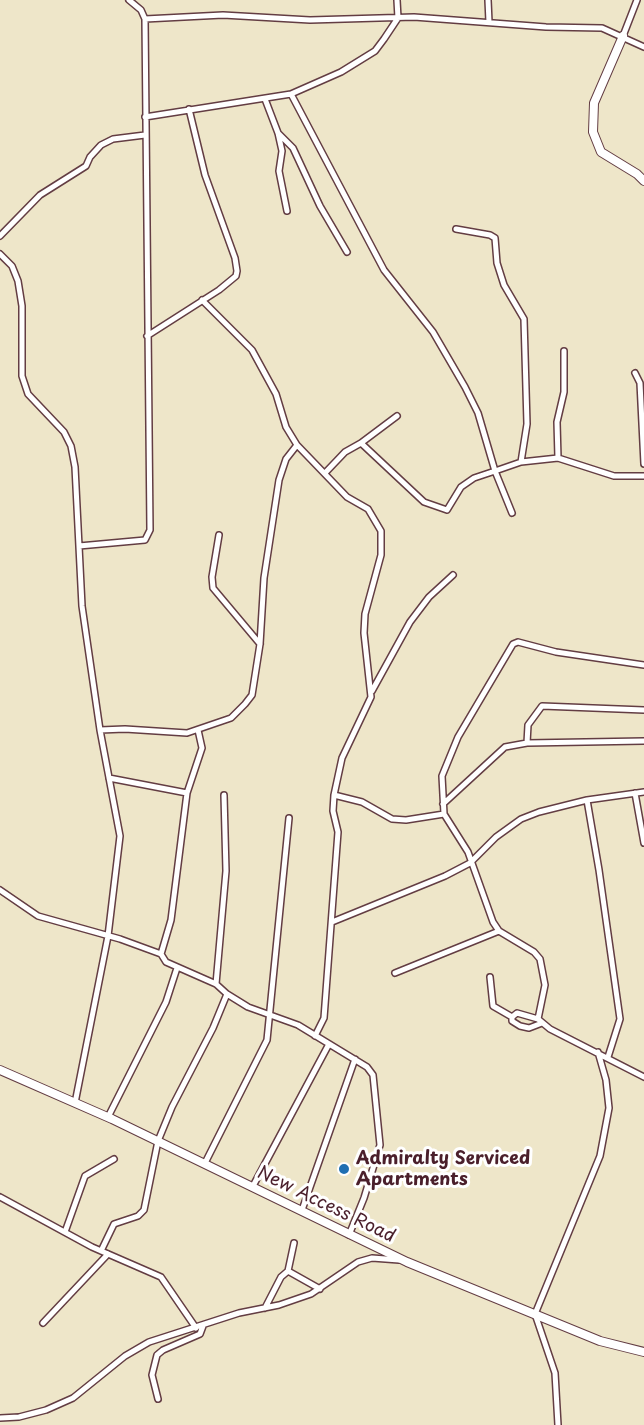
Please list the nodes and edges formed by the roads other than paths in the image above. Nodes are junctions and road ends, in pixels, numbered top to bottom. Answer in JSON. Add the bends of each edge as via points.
{"nodes":[{"id":1,"x":129,"y":0,"type":"edge"},
{"id":2,"x":397,"y":0,"type":"edge"},
{"id":3,"x":488,"y":0,"type":"edge"},
{"id":4,"x":637,"y":0,"type":"edge"},
{"id":5,"x":398,"y":18,"type":"junction"},
{"id":6,"x":145,"y":19,"type":"junction"},
{"id":7,"x":489,"y":21,"type":"junction"},
{"id":8,"x":623,"y":36,"type":"junction"},
{"id":9,"x":644,"y":47,"type":"edge"},
{"id":10,"x":291,"y":94,"type":"junction"},
{"id":11,"x":265,"y":99,"type":"junction"},
{"id":12,"x":189,"y":109,"type":"junction"},
{"id":13,"x":145,"y":117,"type":"junction"},
{"id":14,"x":279,"y":133,"type":"junction"},
{"id":15,"x":145,"y":135,"type":"junction"},
{"id":16,"x":644,"y":181,"type":"edge"},
{"id":17,"x":287,"y":211,"type":"dead end"},
{"id":18,"x":456,"y":229,"type":"dead end"},
{"id":19,"x":0,"y":236,"type":"edge"},
{"id":20,"x":347,"y":252,"type":"dead end"},
{"id":21,"x":0,"y":254,"type":"edge"},
{"id":22,"x":202,"y":300,"type":"junction"},
{"id":23,"x":147,"y":336,"type":"junction"},
{"id":24,"x":564,"y":351,"type":"dead end"},
{"id":25,"x":635,"y":373,"type":"dead end"},
{"id":26,"x":398,"y":416,"type":"dead end"},
{"id":27,"x":361,"y":443,"type":"junction"},
{"id":28,"x":297,"y":445,"type":"junction"},
{"id":29,"x":558,"y":459,"type":"junction"},
{"id":30,"x":521,"y":462,"type":"junction"},
{"id":31,"x":644,"y":464,"type":"edge"},
{"id":32,"x":495,"y":471,"type":"junction"},
{"id":33,"x":325,"y":473,"type":"junction"},
{"id":34,"x":644,"y":476,"type":"edge"},
{"id":35,"x":512,"y":513,"type":"dead end"},
{"id":36,"x":219,"y":535,"type":"dead end"},
{"id":37,"x":79,"y":546,"type":"junction"},
{"id":38,"x":453,"y":575,"type":"dead end"},
{"id":39,"x":260,"y":644,"type":"junction"},
{"id":40,"x":644,"y":665,"type":"edge"},
{"id":41,"x":372,"y":691,"type":"junction"},
{"id":42,"x":644,"y":710,"type":"edge"},
{"id":43,"x":100,"y":730,"type":"junction"},
{"id":44,"x":198,"y":730,"type":"junction"},
{"id":45,"x":644,"y":741,"type":"edge"},
{"id":46,"x":527,"y":743,"type":"junction"},
{"id":47,"x":109,"y":778,"type":"junction"},
{"id":48,"x":644,"y":792,"type":"edge"},
{"id":49,"x":187,"y":793,"type":"junction"},
{"id":50,"x":635,"y":793,"type":"junction"},
{"id":51,"x":224,"y":795,"type":"dead end"},
{"id":52,"x":334,"y":795,"type":"junction"},
{"id":53,"x":587,"y":800,"type":"junction"},
{"id":54,"x":443,"y":804,"type":"junction"},
{"id":55,"x":444,"y":813,"type":"junction"},
{"id":56,"x":289,"y":818,"type":"dead end"},
{"id":57,"x":644,"y":843,"type":"edge"},
{"id":58,"x":470,"y":863,"type":"junction"},
{"id":59,"x":0,"y":890,"type":"edge"},
{"id":60,"x":332,"y":922,"type":"junction"},
{"id":61,"x":499,"y":931,"type":"junction"},
{"id":62,"x":108,"y":936,"type":"junction"},
{"id":63,"x":160,"y":954,"type":"junction"},
{"id":64,"x":177,"y":968,"type":"junction"},
{"id":65,"x":395,"y":974,"type":"dead end"},
{"id":66,"x":490,"y":977,"type":"dead end"},
{"id":67,"x":216,"y":984,"type":"junction"},
{"id":68,"x":227,"y":994,"type":"junction"},
{"id":69,"x":270,"y":1015,"type":"junction"},
{"id":70,"x":512,"y":1017,"type":"junction"},
{"id":71,"x":540,"y":1021,"type":"junction"},
{"id":72,"x":315,"y":1036,"type":"junction"},
{"id":73,"x":329,"y":1044,"type":"junction"},
{"id":74,"x":598,"y":1052,"type":"junction"},
{"id":75,"x":608,"y":1057,"type":"junction"},
{"id":76,"x":355,"y":1059,"type":"junction"},
{"id":77,"x":0,"y":1070,"type":"edge"},
{"id":78,"x":644,"y":1077,"type":"edge"},
{"id":79,"x":75,"y":1103,"type":"junction"},
{"id":80,"x":108,"y":1116,"type":"junction"},
{"id":81,"x":158,"y":1141,"type":"junction"},
{"id":82,"x":114,"y":1159,"type":"dead end"},
{"id":83,"x":205,"y":1163,"type":"junction"},
{"id":84,"x":253,"y":1186,"type":"junction"},
{"id":85,"x":0,"y":1197,"type":"edge"},
{"id":86,"x":302,"y":1210,"type":"junction"},
{"id":87,"x":64,"y":1232,"type":"junction"},
{"id":88,"x":349,"y":1235,"type":"junction"},
{"id":89,"x":294,"y":1243,"type":"dead end"},
{"id":90,"x":101,"y":1251,"type":"junction"},
{"id":91,"x":108,"y":1254,"type":"junction"},
{"id":92,"x":407,"y":1262,"type":"junction"},
{"id":93,"x":288,"y":1271,"type":"junction"},
{"id":94,"x":320,"y":1289,"type":"junction"},
{"id":95,"x":265,"y":1308,"type":"junction"},
{"id":96,"x":535,"y":1314,"type":"junction"},
{"id":97,"x":43,"y":1323,"type":"dead end"},
{"id":98,"x":200,"y":1327,"type":"junction"},
{"id":99,"x":644,"y":1352,"type":"edge"},
{"id":100,"x":158,"y":1399,"type":"dead end"},
{"id":101,"x":0,"y":1418,"type":"edge"},
{"id":102,"x":558,"y":1425,"type":"edge"}],
"edges":[{"from":1,"to":6,"type":"street"},
{"from":2,"to":5,"type":"street"},
{"from":3,"to":7,"type":"street"},
{"from":4,"to":8,"type":"street"},
{"from":5,"to":6,"type":"street","via":[[310,20],[223,15]]},
{"from":5,"to":7,"type":"street"},
{"from":5,"to":10,"type":"street","via":[[375,51],[341,72]]},
{"from":6,"to":13,"type":"street"},
{"from":7,"to":8,"type":"street","via":[[602,28]]},
{"from":8,"to":9,"type":"street"},
{"from":8,"to":16,"type":"main road","via":[[594,103],[593,132],[601,152]]},
{"from":10,"to":11,"type":"street"},
{"from":10,"to":32,"type":"street","via":[[384,270],[433,332],[465,387],[478,413]]},
{"from":11,"to":12,"type":"street"},
{"from":11,"to":14,"type":"street"},
{"from":12,"to":13,"type":"street"},
{"from":12,"to":22,"type":"street","via":[[205,175],[236,258],[237,271],[230,281]]},
{"from":13,"to":15,"type":"street"},
{"from":14,"to":17,"type":"street","via":[[279,171]]},
{"from":14,"to":20,"type":"street","via":[[299,158],[320,206]]},
{"from":15,"to":19,"type":"street","via":[[100,145],[86,166],[40,195]]},
{"from":15,"to":23,"type":"street"},
{"from":18,"to":30,"type":"street","via":[[495,238],[504,285],[524,320],[528,424]]},
{"from":21,"to":37,"type":"street","via":[[12,266],[18,281],[22,376],[28,394],[72,446]]},
{"from":22,"to":23,"type":"street"},
{"from":22,"to":28,"type":"street","via":[[252,350]]},
{"from":23,"to":37,"type":"street","via":[[150,535],[145,540]]},
{"from":24,"to":29,"type":"street","via":[[564,392],[557,422]]},
{"from":25,"to":31,"type":"street","via":[[641,394]]},
{"from":26,"to":27,"type":"street"},
{"from":27,"to":32,"type":"street","via":[[424,502],[438,509],[449,509],[461,487]]},
{"from":27,"to":33,"type":"street","via":[[345,452]]},
{"from":28,"to":33,"type":"street"},
{"from":28,"to":39,"type":"street","via":[[286,459],[279,480],[264,578]]},
{"from":29,"to":30,"type":"street"},
{"from":29,"to":34,"type":"street","via":[[614,476]]},
{"from":30,"to":32,"type":"street"},
{"from":32,"to":35,"type":"street"},
{"from":33,"to":41,"type":"street","via":[[347,497],[368,509],[381,531],[381,555],[365,614],[368,685]]},
{"from":36,"to":39,"type":"street","via":[[213,588]]},
{"from":37,"to":43,"type":"street","via":[[82,606]]},
{"from":38,"to":41,"type":"street","via":[[410,622]]},
{"from":39,"to":44,"type":"street","via":[[252,695],[231,718]]},
{"from":40,"to":54,"type":"street","via":[[513,644],[458,737],[442,776]]},
{"from":41,"to":52,"type":"street","via":[[342,758]]},
{"from":42,"to":46,"type":"street","via":[[542,706],[528,725]]},
{"from":43,"to":44,"type":"street"},
{"from":43,"to":47,"type":"street"},
{"from":44,"to":49,"type":"street","via":[[202,748]]},
{"from":45,"to":46,"type":"street"},
{"from":46,"to":54,"type":"street","via":[[500,749]]},
{"from":47,"to":49,"type":"street"},
{"from":47,"to":62,"type":"street","via":[[120,836]]},
{"from":48,"to":50,"type":"street"},
{"from":49,"to":63,"type":"street","via":[[171,920]]},
{"from":50,"to":53,"type":"street"},
{"from":50,"to":57,"type":"street"},
{"from":51,"to":67,"type":"street","via":[[226,871]]},
{"from":52,"to":55,"type":"street","via":[[362,802],[392,819]]},
{"from":52,"to":60,"type":"street","via":[[338,832]]},
{"from":53,"to":58,"type":"street","via":[[521,819]]},
{"from":53,"to":75,"type":"street","via":[[620,1019]]},
{"from":54,"to":55,"type":"street"},
{"from":55,"to":58,"type":"street","via":[[468,852]]},
{"from":56,"to":69,"type":"street"},
{"from":58,"to":60,"type":"street"},
{"from":58,"to":61,"type":"street"},
{"from":59,"to":62,"type":"street","via":[[38,916]]},
{"from":60,"to":72,"type":"street","via":[[324,1018]]},
{"from":61,"to":65,"type":"street"},
{"from":61,"to":71,"type":"street","via":[[540,959],[545,985]]},
{"from":62,"to":63,"type":"street"},
{"from":62,"to":79,"type":"street"},
{"from":63,"to":64,"type":"street"},
{"from":64,"to":67,"type":"street"},
{"from":64,"to":80,"type":"street","via":[[166,1002]]},
{"from":66,"to":70,"type":"street","via":[[493,1006]]},
{"from":67,"to":68,"type":"street"},
{"from":68,"to":69,"type":"street"},
{"from":68,"to":81,"type":"street"},
{"from":69,"to":72,"type":"street"},
{"from":69,"to":83,"type":"street","via":[[261,1055]]},
{"from":70,"to":71,"type":"street","via":[[517,1013]]},
{"from":70,"to":71,"type":"street","via":[[512,1021],[529,1028]]},
{"from":71,"to":74,"type":"street"},
{"from":72,"to":73,"type":"street"},
{"from":73,"to":76,"type":"street"},
{"from":73,"to":84,"type":"street"},
{"from":74,"to":75,"type":"street"},
{"from":74,"to":96,"type":"street","via":[[609,1108],[600,1156]]},
{"from":75,"to":78,"type":"street"},
{"from":76,"to":86,"type":"street"},
{"from":76,"to":88,"type":"street","via":[[373,1075],[380,1145]]},
{"from":77,"to":79,"type":"main road","name":"New Access Road"},
{"from":79,"to":80,"type":"main road","name":"New Access Road"},
{"from":80,"to":81,"type":"main road","name":"New Access Road"},
{"from":81,"to":83,"type":"main road","name":"New Access Road"},
{"from":81,"to":90,"type":"street","via":[[144,1210],[114,1224]]},
{"from":82,"to":87,"type":"street","via":[[85,1176]]},
{"from":83,"to":84,"type":"main road","name":"New Access Road"},
{"from":84,"to":86,"type":"main road","name":"New Access Road"},
{"from":85,"to":87,"type":"street"},
{"from":86,"to":88,"type":"main road","name":"New Access Road"},
{"from":87,"to":90,"type":"street"},
{"from":88,"to":92,"type":"main road","name":"New Access Road"},
{"from":89,"to":93,"type":"street"},
{"from":90,"to":91,"type":"street"},
{"from":91,"to":97,"type":"street"},
{"from":91,"to":98,"type":"street","via":[[161,1277]]},
{"from":92,"to":94,"type":"street","via":[[372,1258],[358,1262]]},
{"from":92,"to":96,"type":"main road","name":"New Access Road"},
{"from":93,"to":94,"type":"street"},
{"from":93,"to":95,"type":"street"},
{"from":94,"to":95,"type":"street"},
{"from":95,"to":98,"type":"street"},
{"from":96,"to":99,"type":"main road","name":"New Access Road","via":[[600,1341]]},
{"from":96,"to":102,"type":"street","via":[[555,1373]]},
{"from":98,"to":100,"type":"street","via":[[200,1334],[157,1355],[152,1375]]},
{"from":98,"to":101,"type":"street","via":[[149,1342],[73,1398],[46,1410]]}]}
